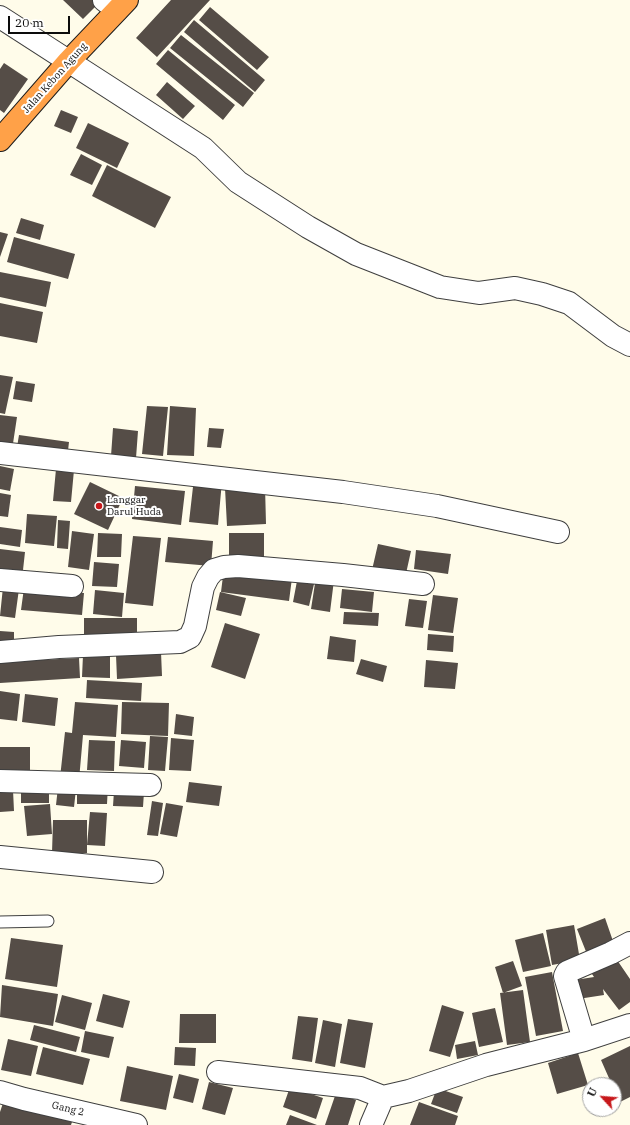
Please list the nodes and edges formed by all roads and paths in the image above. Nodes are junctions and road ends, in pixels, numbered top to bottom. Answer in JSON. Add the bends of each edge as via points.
{"nodes":[{"id":1,"x":116,"y":3,"type":"edge"},
{"id":2,"x":0,"y":17,"type":"edge"},
{"id":3,"x":69,"y":61,"type":"junction"},
{"id":4,"x":0,"y":140,"type":"edge"},
{"id":5,"x":630,"y":345,"type":"edge"},
{"id":6,"x":0,"y":454,"type":"edge"},
{"id":7,"x":558,"y":532,"type":"dead end"},
{"id":8,"x":0,"y":580,"type":"edge"},
{"id":9,"x":423,"y":584,"type":"dead end"},
{"id":10,"x":72,"y":586,"type":"dead end"},
{"id":11,"x":0,"y":652,"type":"edge"},
{"id":12,"x":0,"y":781,"type":"edge"},
{"id":13,"x":150,"y":785,"type":"dead end"},
{"id":14,"x":0,"y":857,"type":"edge"},
{"id":15,"x":152,"y":872,"type":"dead end"},
{"id":16,"x":48,"y":921,"type":"dead end"},
{"id":17,"x":0,"y":922,"type":"edge"},
{"id":18,"x":630,"y":943,"type":"edge"},
{"id":19,"x":630,"y":1026,"type":"edge"},
{"id":20,"x":584,"y":1040,"type":"junction"},
{"id":21,"x":218,"y":1072,"type":"dead end"},
{"id":22,"x":0,"y":1092,"type":"edge"},
{"id":23,"x":383,"y":1097,"type":"junction"},
{"id":24,"x":136,"y":1125,"type":"edge"},
{"id":25,"x":370,"y":1125,"type":"edge"}],
"edges":[{"from":1,"to":3,"type":"highway","name":"Jalan Kebon Agung"},
{"from":2,"to":3,"type":"street"},
{"from":3,"to":4,"type":"highway","name":"Jalan Kebon Agung"},
{"from":3,"to":5,"type":"street","via":[[203,148],[238,182],[356,254],[440,287],[479,293],[515,288],[542,294],[569,303]]},
{"from":6,"to":7,"type":"street","via":[[343,492],[437,506]]},
{"from":8,"to":10,"type":"street"},
{"from":9,"to":11,"type":"street","via":[[238,566],[224,567],[214,570],[208,576],[203,587],[195,626],[190,637],[180,642]]},
{"from":12,"to":13,"type":"street"},
{"from":14,"to":15,"type":"street"},
{"from":16,"to":17,"type":"lane"},
{"from":18,"to":20,"type":"street","via":[[611,954],[567,972],[565,976]]},
{"from":19,"to":20,"type":"street"},
{"from":20,"to":23,"type":"street","via":[[486,1065]]},
{"from":21,"to":23,"type":"street","via":[[360,1088]]},
{"from":22,"to":24,"type":"street","name":"Gang 2"},
{"from":23,"to":25,"type":"street"}]}
